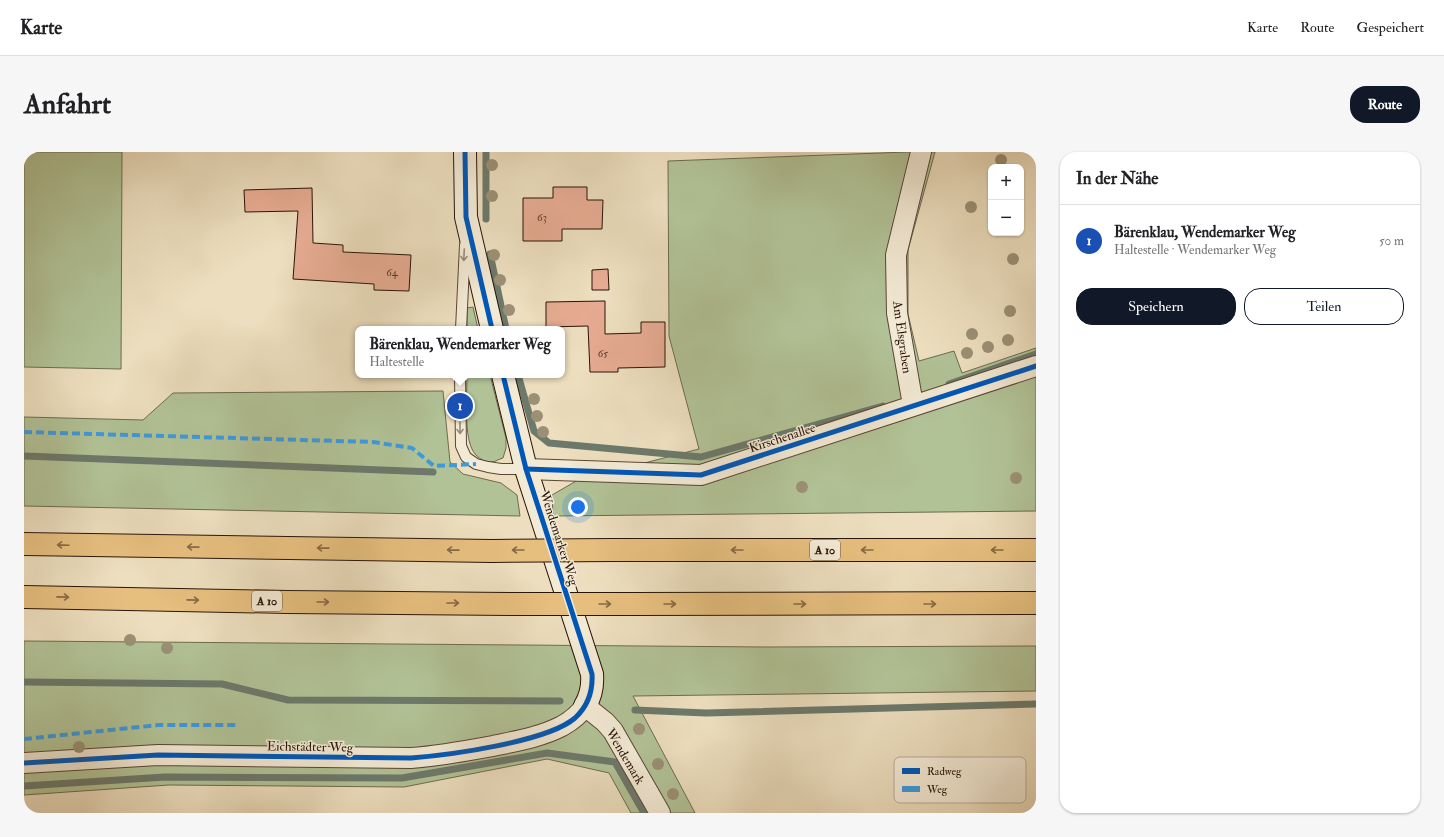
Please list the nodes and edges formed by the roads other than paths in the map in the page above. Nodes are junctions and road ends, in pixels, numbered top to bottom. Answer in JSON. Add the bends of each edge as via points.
{"nodes":[{"id":1,"x":465,"y":152,"type":"edge"},
{"id":2,"x":921,"y":152,"type":"edge"},
{"id":3,"x":466,"y":216,"type":"junction"},
{"id":4,"x":461,"y":326,"type":"edge"},
{"id":5,"x":491,"y":326,"type":"edge"},
{"id":6,"x":1036,"y":366,"type":"edge"},
{"id":7,"x":460,"y":378,"type":"edge"},
{"id":8,"x":504,"y":378,"type":"edge"},
{"id":9,"x":913,"y":405,"type":"junction"},
{"id":10,"x":526,"y":469,"type":"junction"},
{"id":11,"x":24,"y":544,"type":"edge"},
{"id":12,"x":1036,"y":550,"type":"edge"},
{"id":13,"x":24,"y":596,"type":"edge"},
{"id":14,"x":1036,"y":603,"type":"edge"},
{"id":15,"x":585,"y":706,"type":"junction"},
{"id":16,"x":24,"y":763,"type":"edge"},
{"id":17,"x":660,"y":813,"type":"edge"}],
"edges":[{"from":1,"to":3,"type":"street"},
{"from":2,"to":9,"type":"street","name":"Am Elsgraben","via":[[896,255],[896,313]]},
{"from":3,"to":4,"type":"lane","one_way":true},
{"from":3,"to":5,"type":"street"},
{"from":6,"to":9,"type":"street","name":"Kirschenallee"},
{"from":7,"to":10,"type":"lane","one_way":true,"via":[[461,446],[466,456],[476,464],[488,467]]},
{"from":8,"to":10,"type":"street","name":"Wendemarker Weg"},
{"from":9,"to":10,"type":"street","name":"Kirschenallee","via":[[701,474]]},
{"from":10,"to":15,"type":"street","name":"Wendemarker Weg","via":[[592,674],[591,693]]},
{"from":12,"to":11,"type":"highway","number":"A 10","one_way":true,"bridge":true,"via":[[492,550]]},
{"from":13,"to":14,"type":"highway","number":"A 10","one_way":true,"bridge":true,"via":[[510,604]]},
{"from":15,"to":16,"type":"street","name":"Eichstädter Weg","via":[[574,719],[547,732],[515,742],[436,756],[411,758],[158,755]]},
{"from":15,"to":17,"type":"street","name":"Wendemark","via":[[613,731]]}]}
